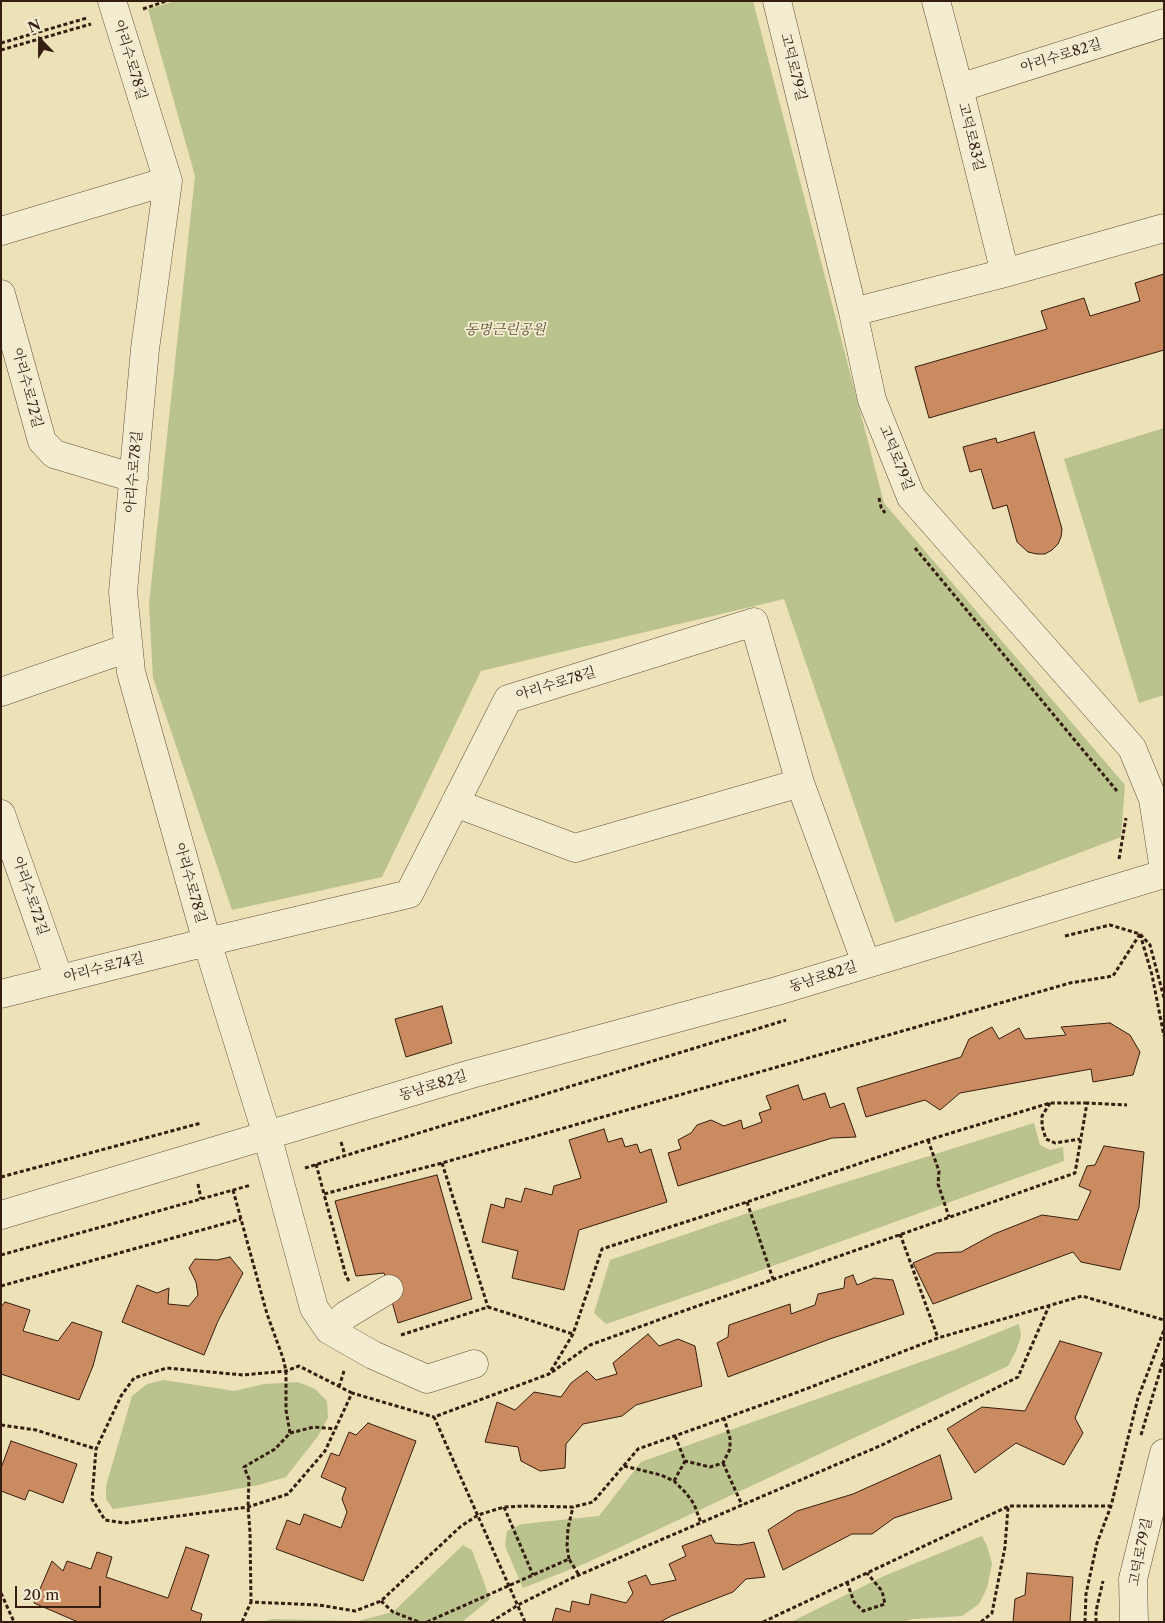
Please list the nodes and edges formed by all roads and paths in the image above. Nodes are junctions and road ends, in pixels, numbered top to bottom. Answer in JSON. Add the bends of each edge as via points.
{"nodes":[{"id":1,"x":166,"y":1,"type":"edge"},
{"id":2,"x":777,"y":1,"type":"edge"},
{"id":3,"x":936,"y":1,"type":"edge"},
{"id":4,"x":115,"y":9,"type":"edge"},
{"id":5,"x":1164,"y":23,"type":"edge"},
{"id":6,"x":1,"y":43,"type":"edge"},
{"id":7,"x":1,"y":50,"type":"edge"},
{"id":8,"x":959,"y":88,"type":"junction"},
{"id":9,"x":168,"y":182,"type":"junction"},
{"id":10,"x":1164,"y":228,"type":"edge"},
{"id":11,"x":1,"y":231,"type":"edge"},
{"id":12,"x":1005,"y":273,"type":"junction"},
{"id":13,"x":1,"y":294,"type":"edge"},
{"id":14,"x":853,"y":312,"type":"junction"},
{"id":15,"x":134,"y":478,"type":"junction"},
{"id":16,"x":754,"y":622,"type":"joint"},
{"id":17,"x":128,"y":648,"type":"junction"},
{"id":18,"x":1,"y":692,"type":"edge"},
{"id":19,"x":800,"y":783,"type":"junction"},
{"id":20,"x":455,"y":803,"type":"junction"},
{"id":21,"x":1,"y":814,"type":"edge"},
{"id":22,"x":1164,"y":870,"type":"edge"},
{"id":23,"x":1164,"y":874,"type":"edge"},
{"id":24,"x":1140,"y":934,"type":"junction"},
{"id":25,"x":1058,"y":938,"type":"dead end"},
{"id":26,"x":206,"y":942,"type":"junction"},
{"id":27,"x":866,"y":963,"type":"junction"},
{"id":28,"x":58,"y":979,"type":"junction"},
{"id":29,"x":1,"y":994,"type":"edge"},
{"id":30,"x":1164,"y":998,"type":"edge"},
{"id":31,"x":787,"y":1020,"type":"dead end"},
{"id":32,"x":1164,"y":1036,"type":"edge"},
{"id":33,"x":1050,"y":1103,"type":"junction"},
{"id":34,"x":1087,"y":1103,"type":"junction"},
{"id":35,"x":1127,"y":1105,"type":"dead end"},
{"id":36,"x":267,"y":1135,"type":"junction"},
{"id":37,"x":1080,"y":1139,"type":"junction"},
{"id":38,"x":928,"y":1140,"type":"junction"},
{"id":39,"x":442,"y":1163,"type":"junction"},
{"id":40,"x":324,"y":1194,"type":"junction"},
{"id":41,"x":747,"y":1202,"type":"junction"},
{"id":42,"x":1,"y":1215,"type":"edge"},
{"id":43,"x":949,"y":1217,"type":"junction"},
{"id":44,"x":242,"y":1218,"type":"junction"},
{"id":45,"x":900,"y":1234,"type":"junction"},
{"id":46,"x":1,"y":1255,"type":"edge"},
{"id":47,"x":773,"y":1279,"type":"junction"},
{"id":48,"x":1,"y":1286,"type":"edge"},
{"id":49,"x":388,"y":1289,"type":"dead end"},
{"id":50,"x":366,"y":1303,"type":"junction"},
{"id":51,"x":1049,"y":1305,"type":"junction"},
{"id":52,"x":488,"y":1306,"type":"junction"},
{"id":53,"x":1164,"y":1320,"type":"edge"},
{"id":54,"x":329,"y":1330,"type":"junction"},
{"id":55,"x":1164,"y":1330,"type":"edge"},
{"id":56,"x":574,"y":1334,"type":"junction"},
{"id":57,"x":398,"y":1336,"type":"dead end"},
{"id":58,"x":938,"y":1338,"type":"junction"},
{"id":59,"x":353,"y":1344,"type":"junction"},
{"id":60,"x":474,"y":1364,"type":"dead end"},
{"id":61,"x":286,"y":1371,"type":"junction"},
{"id":62,"x":549,"y":1374,"type":"junction"},
{"id":63,"x":340,"y":1387,"type":"junction"},
{"id":64,"x":352,"y":1393,"type":"junction"},
{"id":65,"x":434,"y":1418,"type":"junction"},
{"id":66,"x":724,"y":1418,"type":"junction"},
{"id":67,"x":1,"y":1425,"type":"edge"},
{"id":68,"x":336,"y":1428,"type":"junction"},
{"id":69,"x":290,"y":1433,"type":"junction"},
{"id":70,"x":675,"y":1436,"type":"junction"},
{"id":71,"x":96,"y":1448,"type":"junction"},
{"id":72,"x":1164,"y":1453,"type":"edge"},
{"id":73,"x":685,"y":1461,"type":"junction"},
{"id":74,"x":724,"y":1463,"type":"junction"},
{"id":75,"x":623,"y":1466,"type":"junction"},
{"id":76,"x":674,"y":1481,"type":"junction"},
{"id":77,"x":742,"y":1505,"type":"junction"},
{"id":78,"x":1008,"y":1506,"type":"junction"},
{"id":79,"x":1111,"y":1506,"type":"junction"},
{"id":80,"x":248,"y":1507,"type":"junction"},
{"id":81,"x":504,"y":1507,"type":"junction"},
{"id":82,"x":573,"y":1507,"type":"junction"},
{"id":83,"x":478,"y":1515,"type":"junction"},
{"id":84,"x":701,"y":1523,"type":"junction"},
{"id":85,"x":570,"y":1559,"type":"junction"},
{"id":86,"x":867,"y":1573,"type":"junction"},
{"id":87,"x":533,"y":1575,"type":"junction"},
{"id":88,"x":580,"y":1575,"type":"junction"},
{"id":89,"x":847,"y":1582,"type":"junction"},
{"id":90,"x":509,"y":1585,"type":"junction"},
{"id":91,"x":1,"y":1592,"type":"edge"},
{"id":92,"x":381,"y":1601,"type":"junction"},
{"id":93,"x":251,"y":1602,"type":"junction"},
{"id":94,"x":518,"y":1606,"type":"junction"},
{"id":95,"x":14,"y":1622,"type":"edge"},
{"id":96,"x":242,"y":1622,"type":"edge"},
{"id":97,"x":419,"y":1622,"type":"edge"},
{"id":98,"x":427,"y":1622,"type":"edge"},
{"id":99,"x":490,"y":1622,"type":"edge"},
{"id":100,"x":525,"y":1622,"type":"edge"},
{"id":101,"x":763,"y":1622,"type":"edge"},
{"id":102,"x":981,"y":1622,"type":"edge"},
{"id":103,"x":1085,"y":1622,"type":"edge"},
{"id":104,"x":1134,"y":1622,"type":"edge"}],
"edges":[{"from":1,"to":4,"type":"path"},
{"from":2,"to":14,"type":"street","name":"고덕로79길"},
{"from":3,"to":8,"type":"street","name":"고덕로83길"},
{"from":4,"to":6,"type":"path"},
{"from":4,"to":7,"type":"path"},
{"from":4,"to":9,"type":"street","name":"아리수로78길"},
{"from":5,"to":8,"type":"street","name":"아리수로82길"},
{"from":8,"to":12,"type":"street","name":"고덕로83길"},
{"from":9,"to":11,"type":"street"},
{"from":9,"to":15,"type":"street","name":"아리수로78길","via":[[145,349]]},
{"from":10,"to":12,"type":"street"},
{"from":12,"to":14,"type":"street"},
{"from":13,"to":15,"type":"street","name":"아리수로72길","via":[[42,441],[54,454]]},
{"from":14,"to":22,"type":"street","name":"고덕로79길","via":[[872,400],[912,497],[1132,748],[1153,799]]},
{"from":15,"to":17,"type":"street","name":"아리수로78길","via":[[123,592]]},
{"from":16,"to":19,"type":"street","name":"동남로82길"},
{"from":16,"to":20,"type":"street","name":"아리수로78길","via":[[508,699]]},
{"from":17,"to":18,"type":"street"},
{"from":17,"to":26,"type":"street","name":"아리수로78길","via":[[131,672]]},
{"from":19,"to":20,"type":"street","via":[[575,848]]},
{"from":19,"to":27,"type":"street","name":"동남로82길"},
{"from":20,"to":26,"type":"street","name":"아리수로78길","via":[[409,894]]},
{"from":21,"to":28,"type":"street","name":"아리수로72길"},
{"from":23,"to":27,"type":"street","name":"동남로82길"},
{"from":24,"to":25,"type":"path","via":[[1110,925]]},
{"from":24,"to":30,"type":"path","via":[[1150,945]]},
{"from":24,"to":32,"type":"path"},
{"from":24,"to":39,"type":"path","via":[[1113,976],[1070,983]]},
{"from":26,"to":28,"type":"street","name":"아리수로74길"},
{"from":26,"to":36,"type":"street","name":"아리수로78길"},
{"from":27,"to":36,"type":"street","name":"동남로82길"},
{"from":28,"to":29,"type":"street","name":"아리수로74길"},
{"from":31,"to":40,"type":"path","via":[[316,1164]]},
{"from":33,"to":34,"type":"path"},
{"from":33,"to":37,"type":"path","via":[[1042,1116],[1046,1140]]},
{"from":33,"to":38,"type":"path"},
{"from":34,"to":35,"type":"path"},
{"from":34,"to":37,"type":"path"},
{"from":36,"to":42,"type":"street","name":"동남로82길"},
{"from":36,"to":54,"type":"street","name":"아리수로78길","via":[[314,1308]]},
{"from":37,"to":43,"type":"path","via":[[1074,1173]]},
{"from":38,"to":41,"type":"path"},
{"from":38,"to":43,"type":"path"},
{"from":39,"to":40,"type":"path"},
{"from":39,"to":52,"type":"path"},
{"from":40,"to":50,"type":"path","via":[[346,1276]]},
{"from":41,"to":47,"type":"path"},
{"from":41,"to":56,"type":"path","via":[[602,1249]]},
{"from":43,"to":45,"type":"path"},
{"from":44,"to":46,"type":"path","via":[[233,1190]]},
{"from":44,"to":48,"type":"path"},
{"from":44,"to":61,"type":"path","via":[[267,1314]]},
{"from":45,"to":47,"type":"path"},
{"from":45,"to":58,"type":"path"},
{"from":47,"to":62,"type":"path","via":[[590,1345]]},
{"from":49,"to":50,"type":"street"},
{"from":50,"to":54,"type":"street"},
{"from":51,"to":53,"type":"path","via":[[1082,1296]]},
{"from":51,"to":58,"type":"path"},
{"from":51,"to":77,"type":"path","via":[[1018,1376],[882,1445]]},
{"from":52,"to":56,"type":"path"},
{"from":52,"to":57,"type":"path"},
{"from":54,"to":59,"type":"street"},
{"from":55,"to":79,"type":"path","via":[[1138,1398]]},
{"from":56,"to":62,"type":"path"},
{"from":58,"to":66,"type":"path"},
{"from":59,"to":60,"type":"street","via":[[428,1378]]},
{"from":59,"to":63,"type":"path"},
{"from":61,"to":63,"type":"path","via":[[299,1366]]},
{"from":61,"to":69,"type":"path","via":[[286,1410]]},
{"from":61,"to":71,"type":"path","via":[[243,1375],[166,1368],[134,1378],[121,1396]]},
{"from":62,"to":65,"type":"path"},
{"from":63,"to":64,"type":"path"},
{"from":64,"to":65,"type":"path"},
{"from":64,"to":68,"type":"path"},
{"from":65,"to":83,"type":"path"},
{"from":66,"to":70,"type":"path"},
{"from":66,"to":74,"type":"path","via":[[730,1449]]},
{"from":67,"to":71,"type":"path","via":[[36,1430]]},
{"from":68,"to":69,"type":"path","via":[[314,1427]]},
{"from":68,"to":80,"type":"path","via":[[325,1451],[288,1494]]},
{"from":69,"to":80,"type":"path","via":[[274,1449],[244,1467],[250,1479]]},
{"from":70,"to":73,"type":"path"},
{"from":70,"to":75,"type":"path","via":[[638,1450]]},
{"from":71,"to":80,"type":"path","via":[[92,1499],[105,1520],[124,1523]]},
{"from":72,"to":104,"type":"street","name":"고덕로79길","via":[[1132,1579]]},
{"from":73,"to":74,"type":"path","via":[[710,1467]]},
{"from":73,"to":76,"type":"path"},
{"from":74,"to":77,"type":"path"},
{"from":75,"to":76,"type":"path"},
{"from":75,"to":82,"type":"path","via":[[593,1502]]},
{"from":76,"to":84,"type":"path","via":[[694,1504]]},
{"from":77,"to":84,"type":"path"},
{"from":78,"to":79,"type":"path"},
{"from":78,"to":86,"type":"path"},
{"from":78,"to":102,"type":"path","via":[[1005,1547],[992,1613]]},
{"from":79,"to":103,"type":"path","via":[[1097,1543],[1086,1594]]},
{"from":80,"to":93,"type":"path"},
{"from":81,"to":82,"type":"path"},
{"from":81,"to":83,"type":"path"},
{"from":81,"to":87,"type":"path"},
{"from":82,"to":85,"type":"path","via":[[568,1528]]},
{"from":83,"to":90,"type":"path"},
{"from":83,"to":92,"type":"path"},
{"from":84,"to":88,"type":"path"},
{"from":85,"to":87,"type":"path"},
{"from":85,"to":88,"type":"path"},
{"from":86,"to":89,"type":"path"},
{"from":86,"to":89,"type":"path","via":[[882,1591],[885,1604],[863,1611],[854,1602]]},
{"from":87,"to":90,"type":"path"},
{"from":88,"to":94,"type":"path"},
{"from":89,"to":101,"type":"path"},
{"from":90,"to":94,"type":"path"},
{"from":90,"to":98,"type":"path"},
{"from":91,"to":95,"type":"path"},
{"from":92,"to":93,"type":"path","via":[[355,1611]]},
{"from":92,"to":97,"type":"path","via":[[393,1612]]},
{"from":93,"to":96,"type":"path"},
{"from":94,"to":99,"type":"path"},
{"from":94,"to":100,"type":"path"}]}
